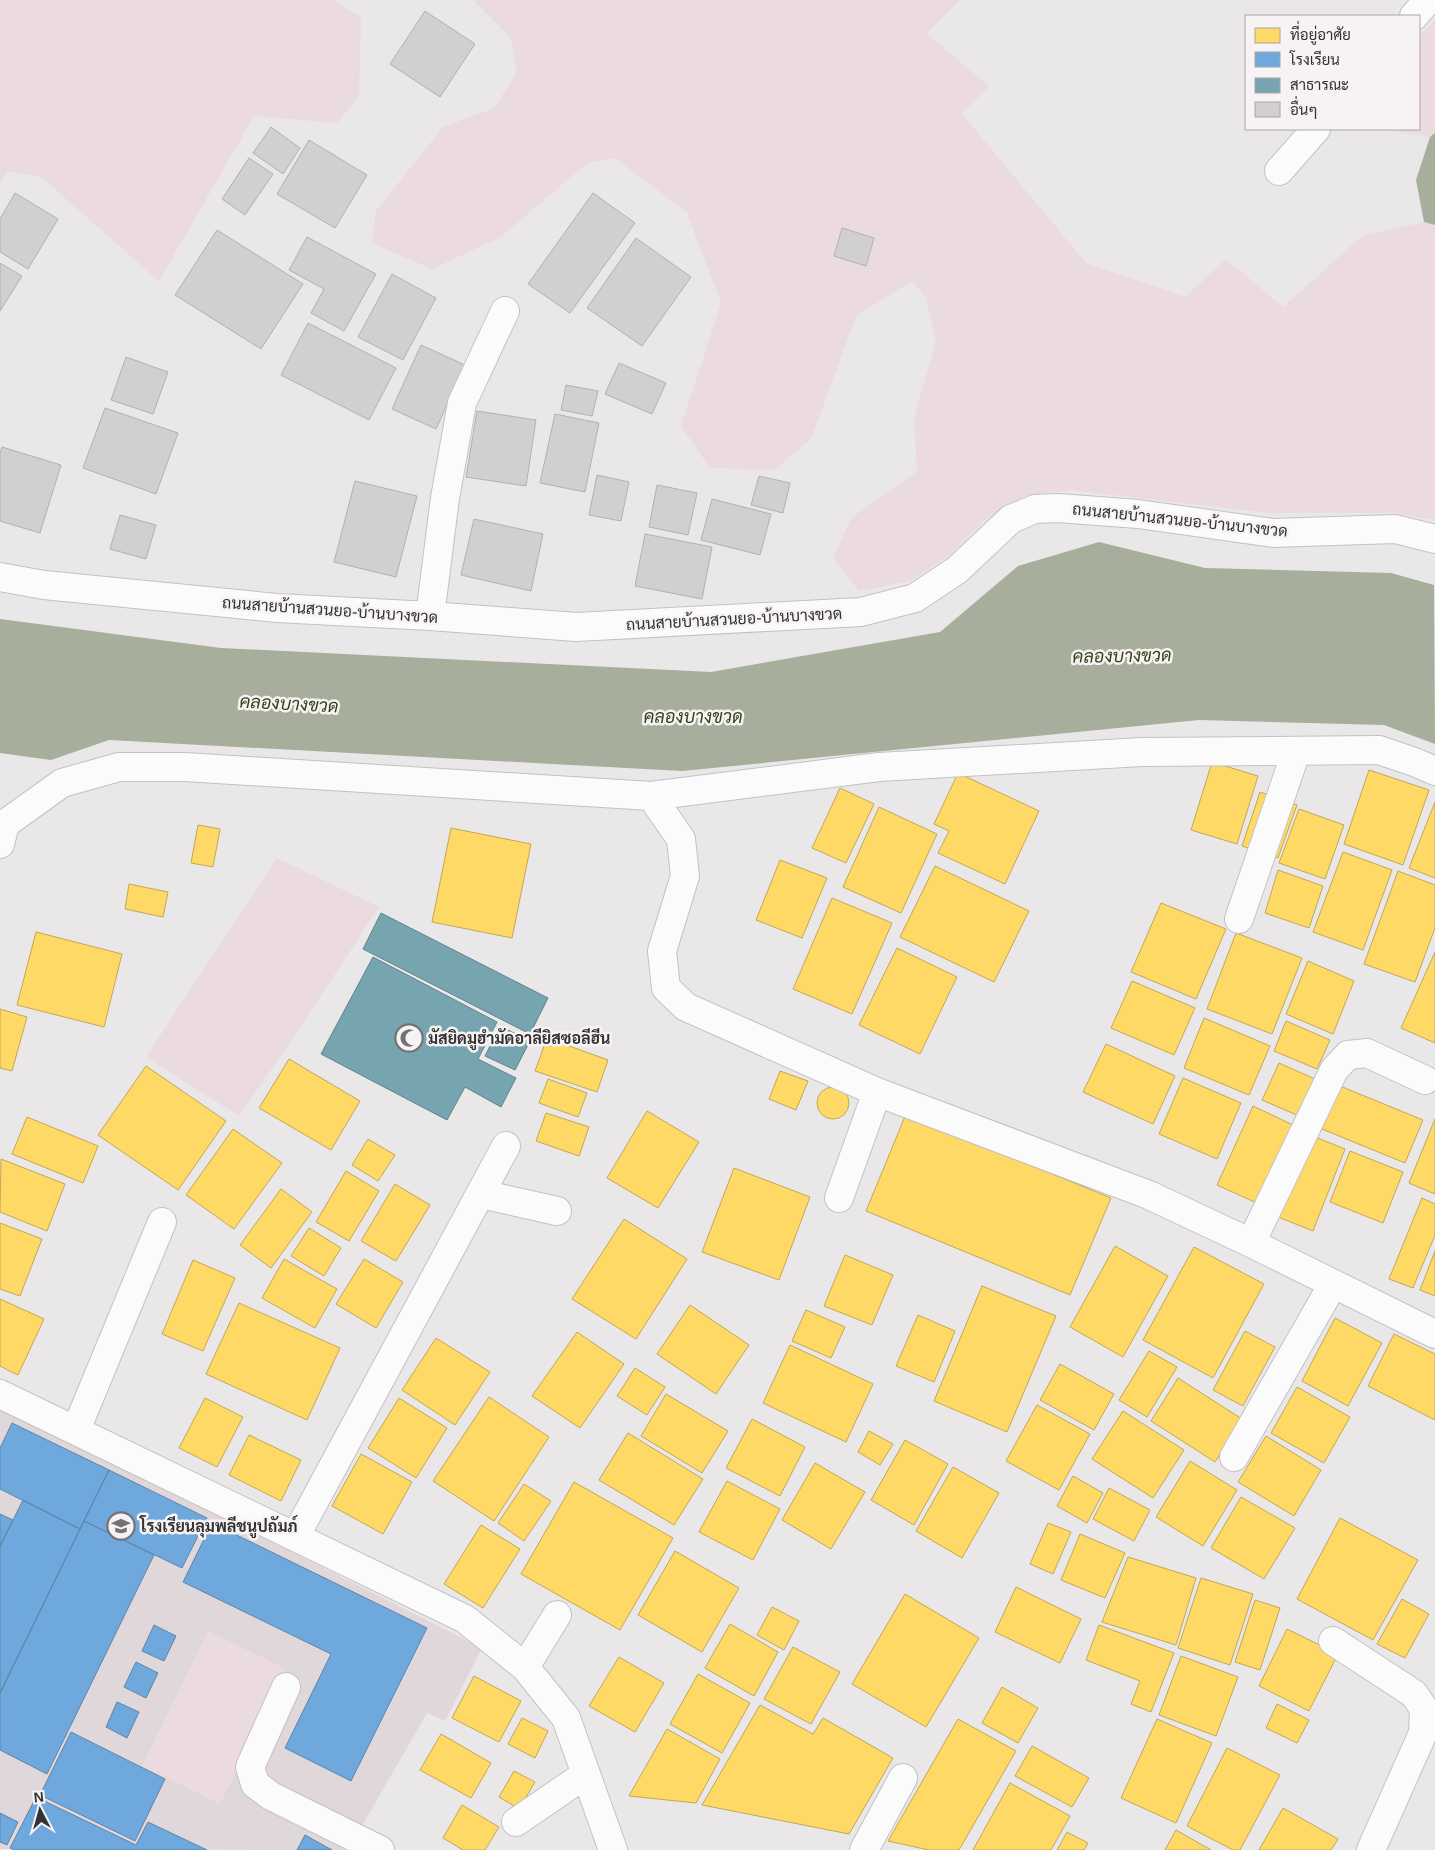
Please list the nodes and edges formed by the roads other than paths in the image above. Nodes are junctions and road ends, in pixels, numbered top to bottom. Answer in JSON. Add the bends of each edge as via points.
{"nodes":[{"id":1,"x":1428,"y":0,"type":"edge"},
{"id":2,"x":1415,"y":15,"type":"edge"},
{"id":3,"x":1315,"y":130,"type":"edge"},
{"id":4,"x":1279,"y":171,"type":"dead end"},
{"id":5,"x":505,"y":311,"type":"dead end"},
{"id":6,"x":1435,"y":538,"type":"edge"},
{"id":7,"x":0,"y":577,"type":"edge"},
{"id":8,"x":430,"y":616,"type":"junction"},
{"id":9,"x":1296,"y":752,"type":"junction"},
{"id":10,"x":1435,"y":771,"type":"edge"},
{"id":11,"x":651,"y":796,"type":"junction"},
{"id":12,"x":0,"y":844,"type":"edge"},
{"id":13,"x":1239,"y":919,"type":"dead end"},
{"id":14,"x":1425,"y":1080,"type":"dead end"},
{"id":15,"x":877,"y":1092,"type":"junction"},
{"id":16,"x":506,"y":1146,"type":"dead end"},
{"id":17,"x":481,"y":1194,"type":"junction"},
{"id":18,"x":840,"y":1198,"type":"dead end"},
{"id":19,"x":557,"y":1211,"type":"dead end"},
{"id":20,"x":162,"y":1222,"type":"dead end"},
{"id":21,"x":1251,"y":1243,"type":"junction"},
{"id":22,"x":1333,"y":1284,"type":"junction"},
{"id":23,"x":1435,"y":1334,"type":"edge"},
{"id":24,"x":0,"y":1394,"type":"edge"},
{"id":25,"x":76,"y":1430,"type":"junction"},
{"id":26,"x":1234,"y":1457,"type":"dead end"},
{"id":27,"x":295,"y":1537,"type":"junction"},
{"id":28,"x":557,"y":1615,"type":"dead end"},
{"id":29,"x":1333,"y":1641,"type":"dead end"},
{"id":30,"x":525,"y":1667,"type":"junction"},
{"id":31,"x":286,"y":1687,"type":"dead end"},
{"id":32,"x":586,"y":1774,"type":"junction"},
{"id":33,"x":903,"y":1778,"type":"dead end"},
{"id":34,"x":516,"y":1822,"type":"dead end"},
{"id":35,"x":380,"y":1850,"type":"edge"},
{"id":36,"x":613,"y":1850,"type":"edge"},
{"id":37,"x":864,"y":1850,"type":"edge"},
{"id":38,"x":1371,"y":1850,"type":"edge"}],
"edges":[{"from":1,"to":2,"type":"street"},
{"from":3,"to":4,"type":"street"},
{"from":5,"to":8,"type":"street","via":[[462,403],[445,498]]},
{"from":6,"to":8,"type":"street","name":"ถนนสายบ้านสวนยอ-บ้านบางขวด","via":[[1395,529],[1273,533],[1138,514],[1035,509],[1012,519],[957,570],[915,598],[861,612],[576,627]]},
{"from":7,"to":8,"type":"street","name":"ถนนสายบ้านสวนยอ-บ้านบางขวด","via":[[44,585],[277,608]]},
{"from":9,"to":10,"type":"street","via":[[1379,750]]},
{"from":9,"to":11,"type":"street","via":[[1142,752],[879,767]]},
{"from":9,"to":13,"type":"street"},
{"from":11,"to":12,"type":"street","via":[[185,767],[119,767],[62,783],[5,824]]},
{"from":11,"to":15,"type":"street","via":[[681,840],[685,876],[662,951],[666,988],[686,1008]]},
{"from":14,"to":21,"type":"street","via":[[1367,1053],[1348,1054],[1334,1070]]},
{"from":15,"to":18,"type":"street"},
{"from":15,"to":21,"type":"street","via":[[1150,1195]]},
{"from":16,"to":17,"type":"street"},
{"from":17,"to":19,"type":"street"},
{"from":17,"to":27,"type":"street"},
{"from":20,"to":25,"type":"street"},
{"from":21,"to":22,"type":"street"},
{"from":22,"to":23,"type":"street"},
{"from":22,"to":26,"type":"street"},
{"from":24,"to":25,"type":"street"},
{"from":25,"to":27,"type":"street"},
{"from":27,"to":30,"type":"street","via":[[465,1619]]},
{"from":28,"to":30,"type":"street"},
{"from":29,"to":38,"type":"street","via":[[1414,1694],[1424,1709],[1423,1733]]},
{"from":30,"to":32,"type":"street","via":[[566,1718]]},
{"from":31,"to":35,"type":"street","via":[[250,1767],[255,1784],[272,1796]]},
{"from":32,"to":34,"type":"street"},
{"from":32,"to":36,"type":"street"},
{"from":33,"to":37,"type":"street"}]}
